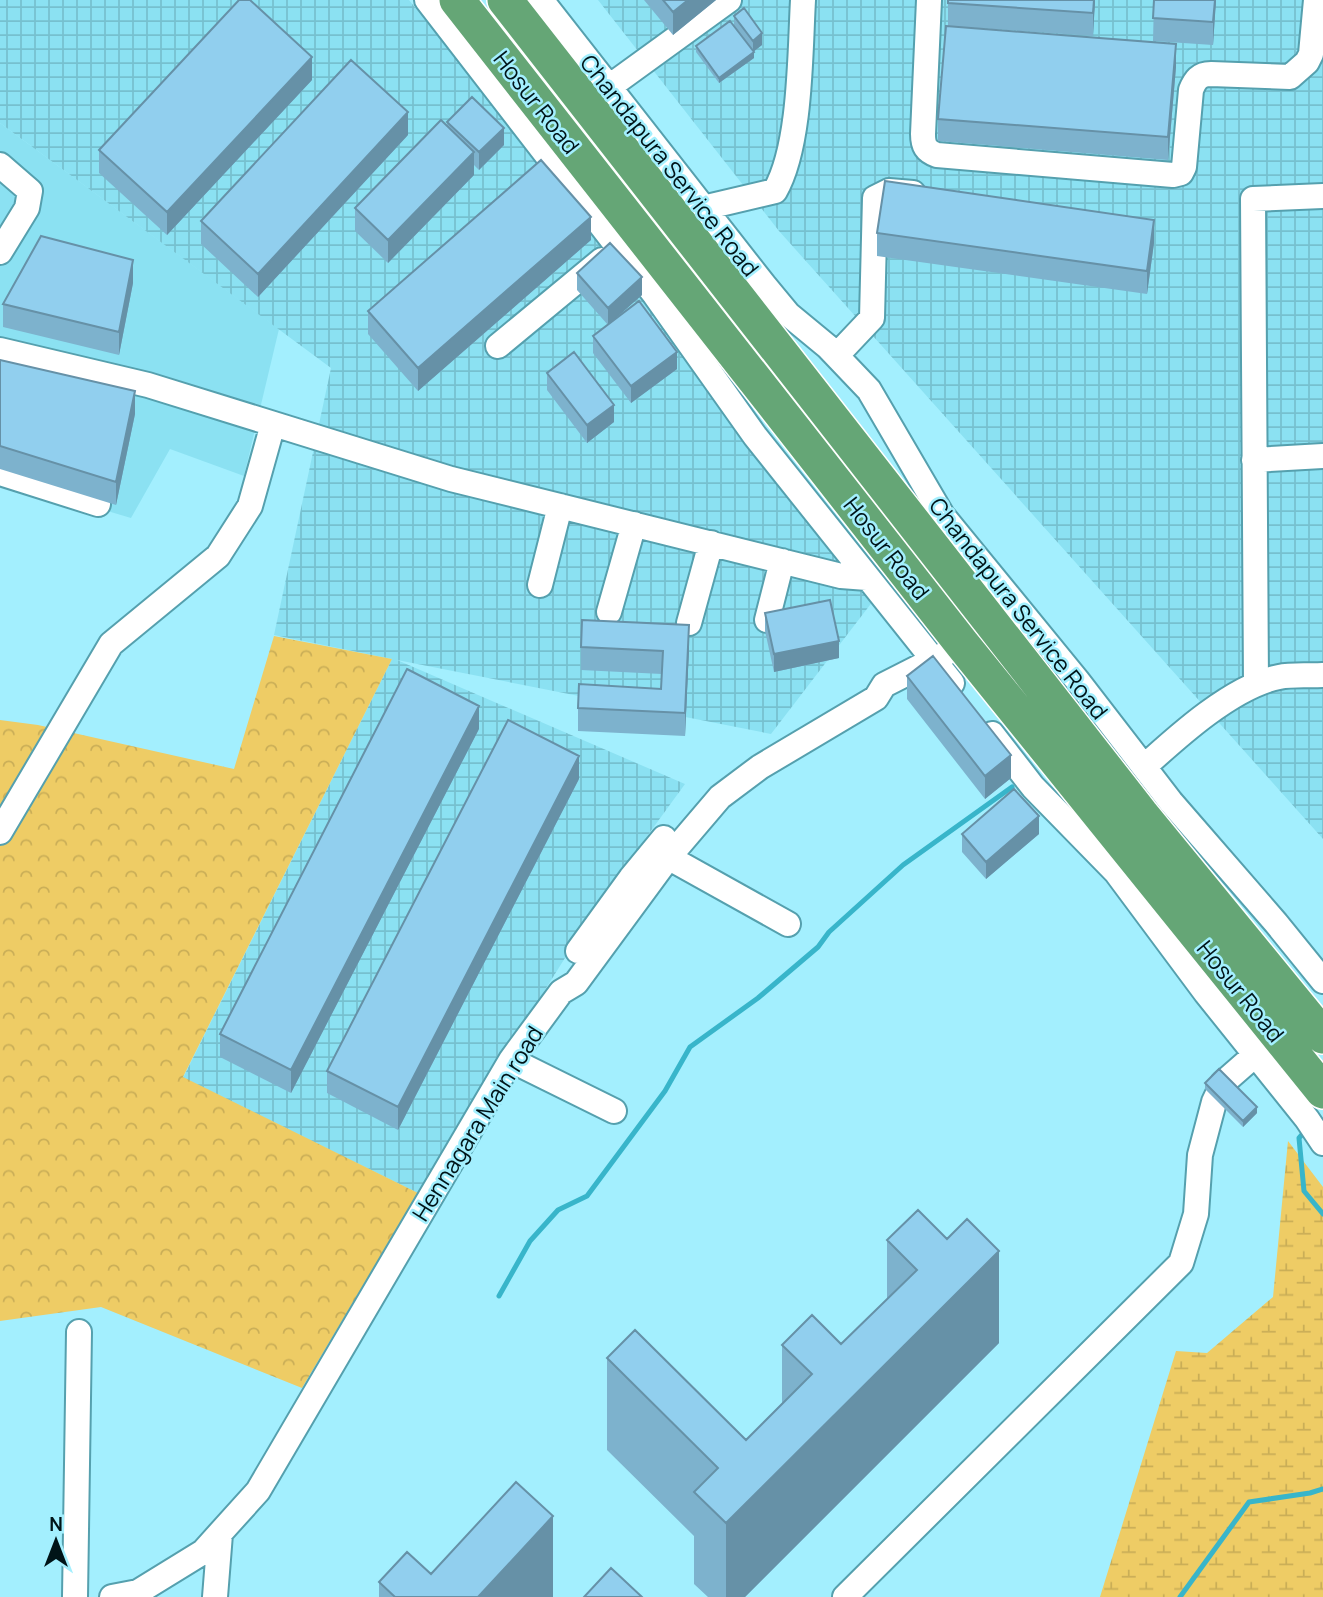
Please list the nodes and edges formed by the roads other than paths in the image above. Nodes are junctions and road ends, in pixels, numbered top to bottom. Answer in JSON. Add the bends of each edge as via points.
{"nodes":[{"id":1,"x":427,"y":0,"type":"edge"},
{"id":2,"x":457,"y":0,"type":"edge"},
{"id":3,"x":505,"y":0,"type":"edge"},
{"id":4,"x":541,"y":0,"type":"edge"},
{"id":5,"x":729,"y":0,"type":"edge"},
{"id":6,"x":803,"y":0,"type":"edge"},
{"id":7,"x":929,"y":0,"type":"edge"},
{"id":8,"x":1316,"y":0,"type":"edge"},
{"id":9,"x":609,"y":87,"type":"junction"},
{"id":10,"x":0,"y":165,"type":"edge"},
{"id":11,"x":937,"y":196,"type":"edge"},
{"id":12,"x":1323,"y":196,"type":"edge"},
{"id":13,"x":691,"y":215,"type":"junction"},
{"id":14,"x":616,"y":248,"type":"junction"},
{"id":15,"x":0,"y":252,"type":"edge"},
{"id":16,"x":655,"y":295,"type":"junction"},
{"id":17,"x":634,"y":311,"type":"edge"},
{"id":18,"x":498,"y":346,"type":"dead end"},
{"id":19,"x":0,"y":350,"type":"edge"},
{"id":20,"x":836,"y":355,"type":"junction"},
{"id":21,"x":273,"y":424,"type":"junction"},
{"id":22,"x":1323,"y":456,"type":"edge"},
{"id":23,"x":1254,"y":460,"type":"junction"},
{"id":24,"x":0,"y":473,"type":"edge"},
{"id":25,"x":98,"y":504,"type":"dead end"},
{"id":26,"x":560,"y":506,"type":"junction"},
{"id":27,"x":634,"y":524,"type":"junction"},
{"id":28,"x":710,"y":543,"type":"junction"},
{"id":29,"x":782,"y":561,"type":"junction"},
{"id":30,"x":867,"y":578,"type":"junction"},
{"id":31,"x":540,"y":584,"type":"dead end"},
{"id":32,"x":609,"y":612,"type":"dead end"},
{"id":33,"x":767,"y":620,"type":"edge"},
{"id":34,"x":689,"y":622,"type":"edge"},
{"id":35,"x":948,"y":652,"type":"junction"},
{"id":36,"x":1323,"y":675,"type":"edge"},
{"id":37,"x":1256,"y":684,"type":"junction"},
{"id":38,"x":1144,"y":767,"type":"junction"},
{"id":39,"x":0,"y":832,"type":"edge"},
{"id":40,"x":661,"y":854,"type":"junction"},
{"id":41,"x":788,"y":924,"type":"dead end"},
{"id":42,"x":1323,"y":981,"type":"edge"},
{"id":43,"x":1323,"y":1036,"type":"edge"},
{"id":44,"x":1255,"y":1055,"type":"junction"},
{"id":45,"x":511,"y":1060,"type":"junction"},
{"id":46,"x":1306,"y":1094,"type":"edge"},
{"id":47,"x":614,"y":1111,"type":"dead end"},
{"id":48,"x":1323,"y":1143,"type":"edge"},
{"id":49,"x":79,"y":1332,"type":"dead end"},
{"id":50,"x":220,"y":1534,"type":"junction"},
{"id":51,"x":117,"y":1596,"type":"edge"},
{"id":52,"x":75,"y":1597,"type":"edge"},
{"id":53,"x":215,"y":1597,"type":"edge"},
{"id":54,"x":845,"y":1597,"type":"edge"}],
"edges":[{"from":1,"to":14,"type":"street"},
{"from":2,"to":35,"type":"highway","name":"Hosur Road"},
{"from":3,"to":13,"type":"highway","name":"Hosur Road"},
{"from":4,"to":9,"type":"street","name":"Chandapura Service Road"},
{"from":5,"to":9,"type":"street"},
{"from":6,"to":13,"type":"street","via":[[799,81],[785,174],[775,191]]},
{"from":7,"to":8,"type":"street","via":[[923,145],[929,152],[1173,175],[1184,167],[1195,80],[1203,74],[1290,77],[1311,54]]},
{"from":9,"to":13,"type":"street","name":"Chandapura Service Road"},
{"from":10,"to":15,"type":"street","via":[[30,191],[27,208]]},
{"from":11,"to":20,"type":"street","via":[[897,190],[875,198],[872,318]]},
{"from":12,"to":23,"type":"street","via":[[1253,199]]},
{"from":13,"to":20,"type":"street","name":"Chandapura Service Road","via":[[788,314]]},
{"from":13,"to":43,"type":"highway","name":"Hosur Road","via":[[1141,814]]},
{"from":14,"to":16,"type":"street"},
{"from":14,"to":18,"type":"street"},
{"from":16,"to":17,"type":"street"},
{"from":16,"to":30,"type":"street","via":[[755,436]]},
{"from":19,"to":21,"type":"street","via":[[148,386]]},
{"from":20,"to":38,"type":"street","name":"Chandapura Service Road","via":[[869,390],[942,515]]},
{"from":21,"to":26,"type":"street"},
{"from":21,"to":39,"type":"street","via":[[250,506],[218,556],[111,644]]},
{"from":22,"to":23,"type":"street"},
{"from":23,"to":37,"type":"street"},
{"from":24,"to":25,"type":"street"},
{"from":26,"to":27,"type":"street"},
{"from":26,"to":31,"type":"street"},
{"from":27,"to":28,"type":"street"},
{"from":27,"to":32,"type":"street"},
{"from":28,"to":29,"type":"street"},
{"from":28,"to":34,"type":"street"},
{"from":29,"to":30,"type":"street"},
{"from":29,"to":33,"type":"street"},
{"from":30,"to":35,"type":"street"},
{"from":35,"to":40,"type":"street","name":"Hennagara Main road","via":[[884,685],[876,698],[731,787]]},
{"from":35,"to":44,"type":"street","via":[[973,710],[1033,787],[1116,872]]},
{"from":35,"to":46,"type":"highway","name":"Hosur Road"},
{"from":36,"to":37,"type":"street","via":[[1281,677]]},
{"from":37,"to":38,"type":"street","via":[[1179,735]]},
{"from":38,"to":42,"type":"street","name":"Chandapura Service Road"},
{"from":40,"to":41,"type":"street"},
{"from":40,"to":45,"type":"street","name":"Hennagara Main road","via":[[576,983],[561,992]]},
{"from":44,"to":46,"type":"street"},
{"from":44,"to":54,"type":"street","via":[[1223,1083],[1214,1102],[1200,1155],[1196,1214],[1181,1263]]},
{"from":45,"to":47,"type":"street"},
{"from":45,"to":50,"type":"street","name":"Hennagara Main road","via":[[258,1491]]},
{"from":46,"to":48,"type":"street"},
{"from":49,"to":52,"type":"street"},
{"from":50,"to":51,"type":"street","name":"Hennagara Main road","via":[[203,1552],[138,1592]]},
{"from":50,"to":53,"type":"street"}]}
